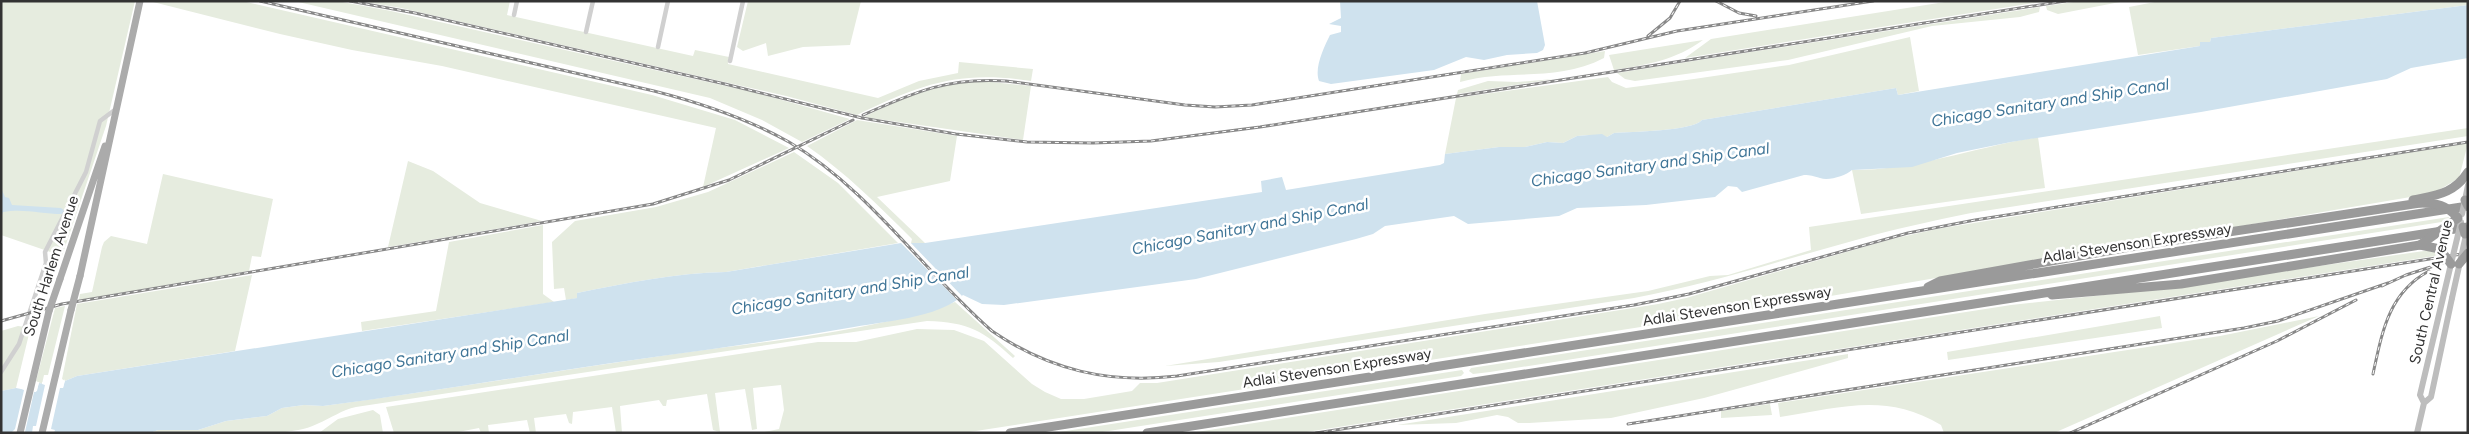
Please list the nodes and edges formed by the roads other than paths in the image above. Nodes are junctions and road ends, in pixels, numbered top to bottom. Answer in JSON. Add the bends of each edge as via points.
{"nodes":[{"id":1,"x":140,"y":1,"type":"edge"},
{"id":2,"x":517,"y":1,"type":"edge"},
{"id":3,"x":593,"y":1,"type":"edge"},
{"id":4,"x":668,"y":1,"type":"edge"},
{"id":5,"x":743,"y":1,"type":"edge"},
{"id":6,"x":514,"y":15,"type":"dead end"},
{"id":7,"x":586,"y":32,"type":"dead end"},
{"id":8,"x":658,"y":48,"type":"dead end"},
{"id":9,"x":730,"y":61,"type":"dead end"},
{"id":10,"x":116,"y":109,"type":"junction"},
{"id":11,"x":2468,"y":172,"type":"edge"},
{"id":12,"x":2468,"y":185,"type":"edge"},
{"id":13,"x":2420,"y":201,"type":"junction"},
{"id":14,"x":2464,"y":220,"type":"edge"},
{"id":15,"x":2420,"y":245,"type":"junction"},
{"id":16,"x":2468,"y":253,"type":"edge"},
{"id":17,"x":2455,"y":264,"type":"junction"},
{"id":18,"x":1921,"y":291,"type":"junction"},
{"id":19,"x":2032,"y":294,"type":"junction"},
{"id":20,"x":1,"y":372,"type":"edge"},
{"id":21,"x":2424,"y":403,"type":"junction"},
{"id":22,"x":20,"y":433,"type":"edge"},
{"id":23,"x":42,"y":433,"type":"edge"},
{"id":24,"x":1010,"y":433,"type":"edge"},
{"id":25,"x":1147,"y":433,"type":"edge"},
{"id":26,"x":2417,"y":433,"type":"edge"}],
"edges":[{"from":1,"to":10,"type":"main road","name":"South Harlem Avenue"},
{"from":2,"to":6,"type":"street"},
{"from":3,"to":7,"type":"street"},
{"from":4,"to":8,"type":"street"},
{"from":5,"to":9,"type":"street"},
{"from":10,"to":20,"type":"street","via":[[100,121],[86,172],[45,252],[46,263],[19,344]]},
{"from":10,"to":22,"type":"main road","name":"South Harlem Avenue","bridge":true,"via":[[44,331]]},
{"from":10,"to":23,"type":"main road","name":"South Harlem Avenue","bridge":true},
{"from":11,"to":13,"type":"highway","via":[[2452,190]]},
{"from":12,"to":14,"type":"main road","name":"South Central Avenue"},
{"from":13,"to":14,"type":"highway","bridge":true,"via":[[2442,205]]},
{"from":13,"to":18,"type":"highway","via":[[1940,281]]},
{"from":14,"to":15,"type":"highway","bridge":true},
{"from":14,"to":17,"type":"main road","name":"South Central Avenue","bridge":true},
{"from":14,"to":18,"type":"highway","name":"Adlai Stevenson Expressway"},
{"from":14,"to":19,"type":"highway"},
{"from":15,"to":17,"type":"highway","bridge":true,"via":[[2440,249]]},
{"from":15,"to":19,"type":"highway","via":[[2181,284],[2061,296]]},
{"from":16,"to":17,"type":"highway","bridge":true},
{"from":17,"to":21,"type":"main road","name":"South Central Avenue","bridge":true,"via":[[2452,298],[2431,397]]},
{"from":17,"to":21,"type":"main road","name":"South Central Avenue","via":[[2443,299],[2420,395]]},
{"from":18,"to":24,"type":"highway","name":"Adlai Stevenson Expressway"},
{"from":19,"to":25,"type":"highway"},
{"from":21,"to":26,"type":"main road","name":"South Central Avenue"}]}
